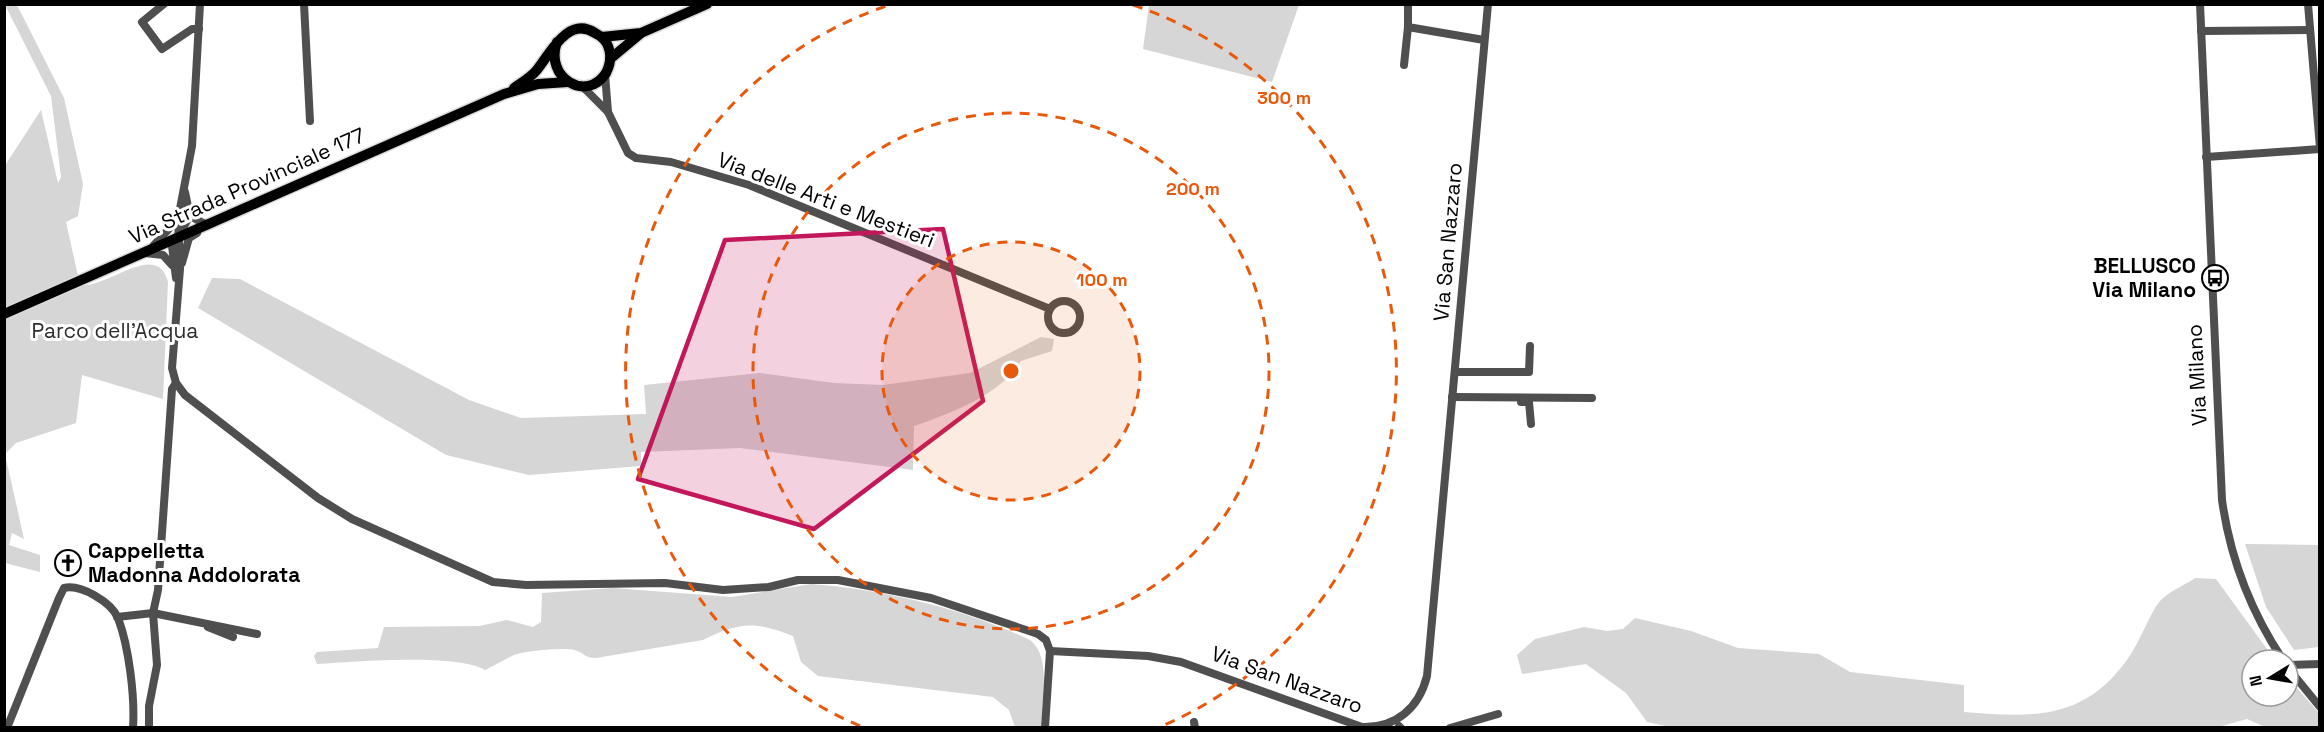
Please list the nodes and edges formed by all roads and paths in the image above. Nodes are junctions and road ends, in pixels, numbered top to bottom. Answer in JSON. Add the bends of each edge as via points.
{"nodes":[{"id":1,"x":164,"y":4,"type":"edge"},
{"id":2,"x":200,"y":4,"type":"edge"},
{"id":3,"x":304,"y":4,"type":"edge"},
{"id":4,"x":707,"y":4,"type":"edge"},
{"id":5,"x":1408,"y":4,"type":"edge"},
{"id":6,"x":1488,"y":4,"type":"edge"},
{"id":7,"x":2200,"y":4,"type":"edge"},
{"id":8,"x":2308,"y":4,"type":"edge"},
{"id":9,"x":1408,"y":27,"type":"junction"},
{"id":10,"x":199,"y":29,"type":"junction"},
{"id":11,"x":2310,"y":30,"type":"junction"},
{"id":12,"x":2201,"y":31,"type":"junction"},
{"id":13,"x":641,"y":33,"type":"junction"},
{"id":14,"x":602,"y":37,"type":"junction"},
{"id":15,"x":1484,"y":40,"type":"junction"},
{"id":16,"x":557,"y":42,"type":"junction"},
{"id":17,"x":610,"y":59,"type":"junction"},
{"id":18,"x":1404,"y":65,"type":"dead end"},
{"id":19,"x":605,"y":74,"type":"junction"},
{"id":20,"x":568,"y":82,"type":"junction"},
{"id":21,"x":582,"y":86,"type":"junction"},
{"id":22,"x":504,"y":94,"type":"junction"},
{"id":23,"x":608,"y":112,"type":"junction"},
{"id":24,"x":310,"y":121,"type":"dead end"},
{"id":25,"x":2319,"y":149,"type":"edge"},
{"id":26,"x":2206,"y":157,"type":"junction"},
{"id":27,"x":184,"y":185,"type":"junction"},
{"id":28,"x":190,"y":216,"type":"junction"},
{"id":29,"x":178,"y":219,"type":"junction"},
{"id":30,"x":207,"y":225,"type":"junction"},
{"id":31,"x":177,"y":238,"type":"junction"},
{"id":32,"x":144,"y":253,"type":"junction"},
{"id":33,"x":177,"y":269,"type":"junction"},
{"id":34,"x":1050,"y":309,"type":"dead end"},
{"id":35,"x":4,"y":314,"type":"edge"},
{"id":36,"x":1530,"y":346,"type":"dead end"},
{"id":37,"x":1455,"y":372,"type":"junction"},
{"id":38,"x":176,"y":383,"type":"junction"},
{"id":39,"x":1592,"y":398,"type":"dead end"},
{"id":40,"x":1452,"y":400,"type":"junction"},
{"id":41,"x":1531,"y":424,"type":"dead end"},
{"id":42,"x":153,"y":613,"type":"junction"},
{"id":43,"x":117,"y":617,"type":"junction"},
{"id":44,"x":205,"y":623,"type":"junction"},
{"id":45,"x":257,"y":634,"type":"dead end"},
{"id":46,"x":233,"y":637,"type":"dead end"},
{"id":47,"x":2276,"y":648,"type":"edge"},
{"id":48,"x":1050,"y":651,"type":"junction"},
{"id":49,"x":2319,"y":664,"type":"edge"},
{"id":50,"x":2300,"y":665,"type":"edge"},
{"id":51,"x":2300,"y":682,"type":"edge"},
{"id":52,"x":2319,"y":707,"type":"edge"},
{"id":53,"x":1498,"y":714,"type":"dead end"},
{"id":54,"x":1400,"y":725,"type":"edge"},
{"id":55,"x":7,"y":728,"type":"edge"},
{"id":56,"x":133,"y":728,"type":"edge"},
{"id":57,"x":149,"y":728,"type":"edge"},
{"id":58,"x":1044,"y":728,"type":"edge"},
{"id":59,"x":1450,"y":728,"type":"edge"}],
"edges":[{"from":1,"to":10,"type":"street","via":[[142,22],[162,49],[192,28]]},
{"from":2,"to":10,"type":"street"},
{"from":3,"to":24,"type":"street"},
{"from":4,"to":13,"type":"main road"},
{"from":5,"to":9,"type":"street"},
{"from":6,"to":15,"type":"street","name":"Via San Nazzaro"},
{"from":7,"to":12,"type":"street","name":"Via Milano"},
{"from":8,"to":11,"type":"street"},
{"from":9,"to":15,"type":"street"},
{"from":9,"to":18,"type":"street"},
{"from":10,"to":27,"type":"street","via":[[192,146]]},
{"from":11,"to":12,"type":"street"},
{"from":11,"to":25,"type":"street"},
{"from":12,"to":26,"type":"street","name":"Via Milano"},
{"from":13,"to":14,"type":"main road"},
{"from":13,"to":17,"type":"main road"},
{"from":14,"to":16,"type":"main road","name":"Via Strada Provinciale 177","via":[[591,30],[578,29]]},
{"from":14,"to":17,"type":"main road"},
{"from":15,"to":37,"type":"street","name":"Via San Nazzaro"},
{"from":16,"to":20,"type":"main road","via":[[555,69]]},
{"from":16,"to":22,"type":"main road","name":"Via Strada Provinciale 177","via":[[534,73]]},
{"from":17,"to":19,"type":"main road"},
{"from":19,"to":21,"type":"main road","via":[[593,84]]},
{"from":19,"to":23,"type":"street","name":"Via delle Arti e Mestieri"},
{"from":20,"to":21,"type":"main road","name":"Via Strada Provinciale 177"},
{"from":20,"to":22,"type":"main road","name":"Via Strada Provinciale 177","via":[[538,84]]},
{"from":21,"to":23,"type":"street","name":"Via delle Arti e Mestieri"},
{"from":22,"to":30,"type":"main road","name":"Via Strada Provinciale 177"},
{"from":23,"to":34,"type":"street","name":"Via delle Arti e Mestieri","via":[[628,153],[636,158],[671,162],[749,185]]},
{"from":25,"to":26,"type":"street"},
{"from":26,"to":47,"type":"street","name":"Via Milano","via":[[2222,507],[2240,578]]},
{"from":27,"to":28,"type":"street"},
{"from":27,"to":29,"type":"street"},
{"from":28,"to":30,"type":"street"},
{"from":28,"to":31,"type":"street"},
{"from":29,"to":31,"type":"street"},
{"from":29,"to":32,"type":"street"},
{"from":30,"to":31,"type":"main road","name":"Via Strada Provinciale 177"},
{"from":30,"to":33,"type":"street","via":[[189,238]]},
{"from":31,"to":32,"type":"main road","name":"Via Strada Provinciale 177"},
{"from":31,"to":33,"type":"street"},
{"from":32,"to":33,"type":"street","via":[[163,255]]},
{"from":32,"to":35,"type":"main road","name":"Via Strada Provinciale 177"},
{"from":33,"to":38,"type":"street","via":[[172,368]]},
{"from":36,"to":37,"type":"street","via":[[1529,372]]},
{"from":37,"to":40,"type":"street","name":"Via San Nazzaro"},
{"from":38,"to":42,"type":"street","via":[[172,389],[158,590]]},
{"from":38,"to":48,"type":"street","via":[[184,395],[318,498],[352,519],[493,582],[665,583],[723,590],[808,580],[858,583],[931,598],[1038,634],[1046,640]]},
{"from":39,"to":40,"type":"street"},
{"from":40,"to":41,"type":"street","via":[[1529,402]]},
{"from":40,"to":54,"type":"street","name":"Via San Nazzaro","via":[[1427,676],[1419,700]]},
{"from":42,"to":43,"type":"street"},
{"from":42,"to":44,"type":"street"},
{"from":42,"to":57,"type":"street","via":[[157,665]]},
{"from":43,"to":55,"type":"street","via":[[80,588],[64,588]]},
{"from":43,"to":56,"type":"street","via":[[134,703]]},
{"from":44,"to":45,"type":"street"},
{"from":44,"to":46,"type":"street"},
{"from":48,"to":54,"type":"street","name":"Via San Nazzaro","via":[[1148,656],[1181,662],[1362,727]]},
{"from":48,"to":58,"type":"street"},
{"from":49,"to":50,"type":"street"},
{"from":51,"to":52,"type":"street"},
{"from":53,"to":59,"type":"street"}]}
